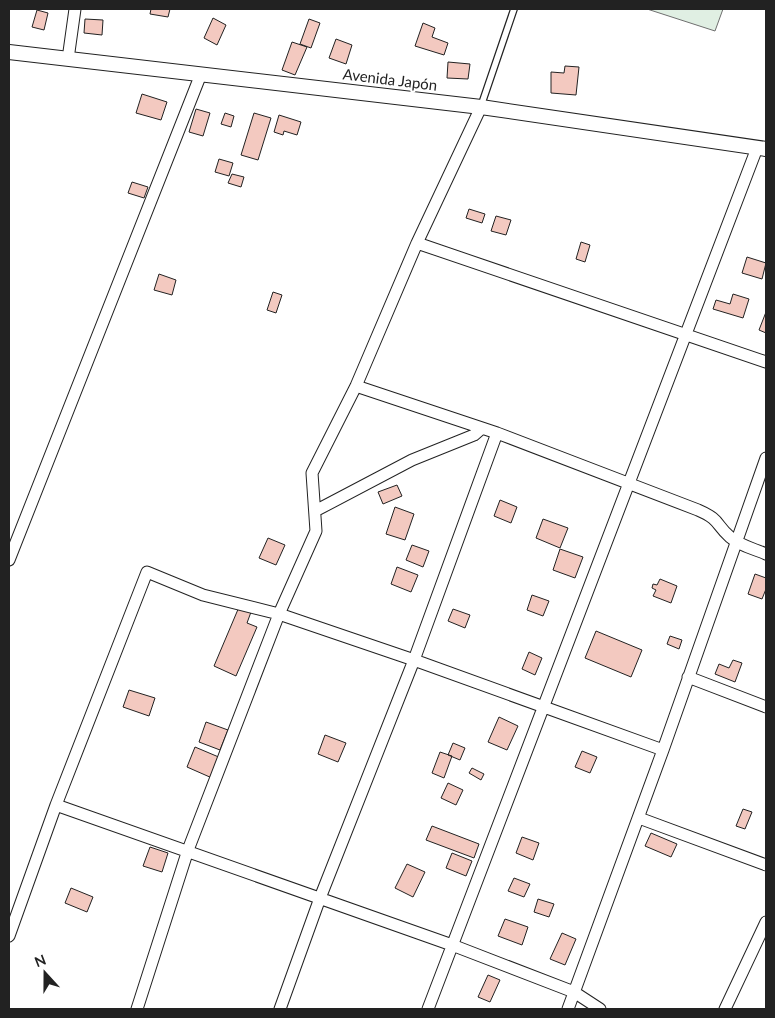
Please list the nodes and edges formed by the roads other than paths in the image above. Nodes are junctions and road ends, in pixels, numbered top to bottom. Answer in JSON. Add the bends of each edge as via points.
{"nodes":[{"id":1,"x":75,"y":9,"type":"edge"},
{"id":2,"x":514,"y":9,"type":"edge"},
{"id":3,"x":9,"y":52,"type":"edge"},
{"id":4,"x":68,"y":59,"type":"junction"},
{"id":5,"x":202,"y":74,"type":"junction"},
{"id":6,"x":481,"y":107,"type":"junction"},
{"id":7,"x":762,"y":148,"type":"edge"},
{"id":8,"x":417,"y":243,"type":"junction"},
{"id":9,"x":687,"y":335,"type":"junction"},
{"id":10,"x":766,"y":362,"type":"edge"},
{"id":11,"x":356,"y":386,"type":"junction"},
{"id":12,"x":482,"y":428,"type":"junction"},
{"id":13,"x":497,"y":433,"type":"junction"},
{"id":14,"x":766,"y":458,"type":"edge"},
{"id":15,"x":628,"y":482,"type":"junction"},
{"id":16,"x":315,"y":511,"type":"junction"},
{"id":17,"x":9,"y":526,"type":"edge"},
{"id":18,"x":21,"y":529,"type":"junction"},
{"id":19,"x":736,"y":542,"type":"junction"},
{"id":20,"x":766,"y":554,"type":"edge"},
{"id":21,"x":9,"y":560,"type":"edge"},
{"id":22,"x":279,"y":614,"type":"junction"},
{"id":23,"x":414,"y":660,"type":"junction"},
{"id":24,"x":688,"y":677,"type":"junction"},
{"id":25,"x":766,"y":707,"type":"edge"},
{"id":26,"x":542,"y":708,"type":"junction"},
{"id":27,"x":663,"y":750,"type":"junction"},
{"id":28,"x":56,"y":805,"type":"junction"},
{"id":29,"x":639,"y":818,"type":"junction"},
{"id":30,"x":188,"y":850,"type":"junction"},
{"id":31,"x":766,"y":865,"type":"edge"},
{"id":32,"x":320,"y":898,"type":"junction"},
{"id":33,"x":766,"y":922,"type":"edge"},
{"id":34,"x":9,"y":936,"type":"edge"},
{"id":35,"x":452,"y":945,"type":"junction"},
{"id":36,"x":574,"y":992,"type":"junction"},
{"id":37,"x":137,"y":1009,"type":"edge"},
{"id":38,"x":280,"y":1009,"type":"edge"},
{"id":39,"x":428,"y":1009,"type":"edge"},
{"id":40,"x":568,"y":1009,"type":"edge"},
{"id":41,"x":600,"y":1009,"type":"edge"},
{"id":42,"x":726,"y":1009,"type":"edge"}],
"edges":[{"from":1,"to":4,"type":"street"},
{"from":2,"to":6,"type":"lane"},
{"from":3,"to":4,"type":"street","name":"Avenida Japón"},
{"from":4,"to":5,"type":"street","name":"Avenida Japón"},
{"from":5,"to":6,"type":"street","name":"Avenida Japón"},
{"from":5,"to":18,"type":"street"},
{"from":6,"to":7,"type":"street","name":"Avenida Japón"},
{"from":6,"to":8,"type":"street"},
{"from":7,"to":9,"type":"street"},
{"from":8,"to":9,"type":"street"},
{"from":8,"to":11,"type":"street"},
{"from":9,"to":10,"type":"street"},
{"from":9,"to":15,"type":"street"},
{"from":11,"to":12,"type":"street"},
{"from":11,"to":16,"type":"street","via":[[312,473]]},
{"from":12,"to":13,"type":"street"},
{"from":12,"to":16,"type":"street","via":[[474,435],[412,460]]},
{"from":13,"to":15,"type":"street"},
{"from":13,"to":23,"type":"street"},
{"from":14,"to":19,"type":"street"},
{"from":15,"to":19,"type":"street","via":[[714,516]]},
{"from":15,"to":26,"type":"street"},
{"from":16,"to":22,"type":"street","via":[[316,531]]},
{"from":17,"to":18,"type":"street"},
{"from":18,"to":21,"type":"street"},
{"from":19,"to":20,"type":"street"},
{"from":19,"to":24,"type":"street"},
{"from":22,"to":23,"type":"street"},
{"from":22,"to":28,"type":"street","via":[[203,595],[147,572]]},
{"from":22,"to":30,"type":"street"},
{"from":23,"to":26,"type":"street"},
{"from":23,"to":32,"type":"street"},
{"from":24,"to":25,"type":"street"},
{"from":24,"to":27,"type":"street"},
{"from":26,"to":27,"type":"street"},
{"from":26,"to":35,"type":"street"},
{"from":27,"to":29,"type":"street"},
{"from":28,"to":30,"type":"street"},
{"from":28,"to":34,"type":"street"},
{"from":29,"to":31,"type":"street"},
{"from":29,"to":36,"type":"street"},
{"from":30,"to":32,"type":"street"},
{"from":30,"to":37,"type":"street"},
{"from":32,"to":35,"type":"street"},
{"from":32,"to":38,"type":"street"},
{"from":33,"to":42,"type":"street"},
{"from":35,"to":36,"type":"street"},
{"from":35,"to":39,"type":"street"},
{"from":36,"to":40,"type":"street"},
{"from":36,"to":41,"type":"street"}]}
